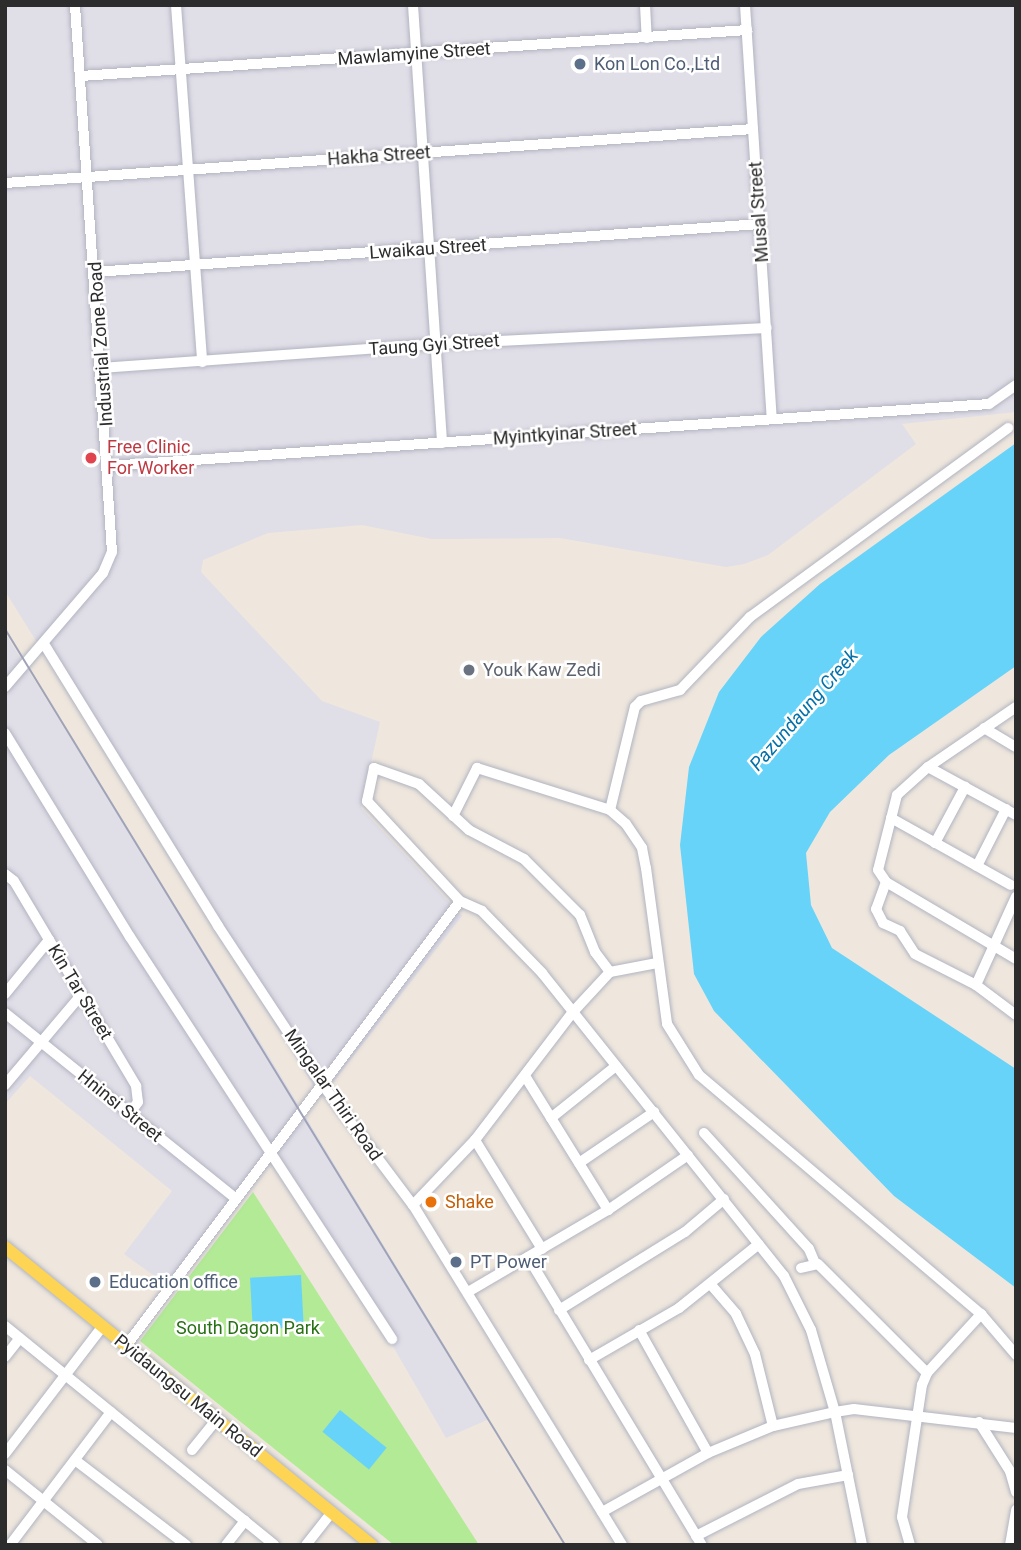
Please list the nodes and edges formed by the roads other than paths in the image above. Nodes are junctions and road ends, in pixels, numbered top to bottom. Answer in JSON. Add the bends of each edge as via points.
{"nodes":[{"id":1,"x":75,"y":5,"type":"edge"},
{"id":2,"x":176,"y":5,"type":"edge"},
{"id":3,"x":413,"y":5,"type":"edge"},
{"id":4,"x":645,"y":5,"type":"edge"},
{"id":5,"x":745,"y":5,"type":"edge"},
{"id":6,"x":747,"y":30,"type":"junction"},
{"id":7,"x":647,"y":38,"type":"junction"},
{"id":8,"x":417,"y":54,"type":"junction"},
{"id":9,"x":182,"y":70,"type":"junction"},
{"id":10,"x":80,"y":76,"type":"junction"},
{"id":11,"x":753,"y":129,"type":"junction"},
{"id":12,"x":423,"y":152,"type":"junction"},
{"id":13,"x":189,"y":170,"type":"junction"},
{"id":14,"x":88,"y":178,"type":"junction"},
{"id":15,"x":5,"y":183,"type":"edge"},
{"id":16,"x":760,"y":224,"type":"junction"},
{"id":17,"x":429,"y":250,"type":"junction"},
{"id":18,"x":195,"y":265,"type":"junction"},
{"id":19,"x":95,"y":272,"type":"junction"},
{"id":20,"x":766,"y":328,"type":"junction"},
{"id":21,"x":437,"y":344,"type":"junction"},
{"id":22,"x":202,"y":362,"type":"junction"},
{"id":23,"x":102,"y":368,"type":"junction"},
{"id":24,"x":1016,"y":385,"type":"edge"},
{"id":25,"x":772,"y":418,"type":"junction"},
{"id":26,"x":1008,"y":428,"type":"dead end"},
{"id":27,"x":442,"y":443,"type":"junction"},
{"id":28,"x":109,"y":466,"type":"junction"},
{"id":29,"x":44,"y":644,"type":"junction"},
{"id":30,"x":5,"y":687,"type":"edge"},
{"id":31,"x":1016,"y":707,"type":"edge"},
{"id":32,"x":984,"y":728,"type":"junction"},
{"id":33,"x":5,"y":733,"type":"edge"},
{"id":34,"x":1016,"y":747,"type":"edge"},
{"id":35,"x":928,"y":767,"type":"junction"},
{"id":36,"x":965,"y":787,"type":"junction"},
{"id":37,"x":610,"y":810,"type":"junction"},
{"id":38,"x":1011,"y":812,"type":"edge"},
{"id":39,"x":453,"y":816,"type":"junction"},
{"id":40,"x":891,"y":818,"type":"junction"},
{"id":41,"x":935,"y":843,"type":"junction"},
{"id":42,"x":977,"y":866,"type":"junction"},
{"id":43,"x":10,"y":878,"type":"edge"},
{"id":44,"x":887,"y":882,"type":"junction"},
{"id":45,"x":1011,"y":885,"type":"dead end"},
{"id":46,"x":5,"y":892,"type":"edge"},
{"id":47,"x":1016,"y":897,"type":"edge"},
{"id":48,"x":460,"y":901,"type":"junction"},
{"id":49,"x":49,"y":940,"type":"junction"},
{"id":50,"x":993,"y":947,"type":"junction"},
{"id":51,"x":1016,"y":959,"type":"edge"},
{"id":52,"x":657,"y":963,"type":"junction"},
{"id":53,"x":610,"y":972,"type":"junction"},
{"id":54,"x":976,"y":985,"type":"junction"},
{"id":55,"x":5,"y":994,"type":"edge"},
{"id":56,"x":81,"y":995,"type":"junction"},
{"id":57,"x":5,"y":1013,"type":"edge"},
{"id":58,"x":572,"y":1013,"type":"junction"},
{"id":59,"x":1016,"y":1015,"type":"edge"},
{"id":60,"x":43,"y":1043,"type":"junction"},
{"id":61,"x":617,"y":1066,"type":"junction"},
{"id":62,"x":525,"y":1076,"type":"junction"},
{"id":63,"x":322,"y":1084,"type":"junction"},
{"id":64,"x":5,"y":1085,"type":"edge"},
{"id":65,"x":654,"y":1112,"type":"junction"},
{"id":66,"x":130,"y":1113,"type":"junction"},
{"id":67,"x":551,"y":1118,"type":"junction"},
{"id":68,"x":704,"y":1133,"type":"dead end"},
{"id":69,"x":475,"y":1140,"type":"junction"},
{"id":70,"x":269,"y":1155,"type":"junction"},
{"id":71,"x":688,"y":1155,"type":"junction"},
{"id":72,"x":579,"y":1163,"type":"junction"},
{"id":73,"x":235,"y":1198,"type":"junction"},
{"id":74,"x":724,"y":1199,"type":"junction"},
{"id":75,"x":413,"y":1205,"type":"junction"},
{"id":76,"x":608,"y":1210,"type":"junction"},
{"id":77,"x":759,"y":1244,"type":"junction"},
{"id":78,"x":5,"y":1247,"type":"edge"},
{"id":79,"x":542,"y":1249,"type":"junction"},
{"id":80,"x":528,"y":1257,"type":"junction"},
{"id":81,"x":815,"y":1263,"type":"junction"},
{"id":82,"x":801,"y":1268,"type":"dead end"},
{"id":83,"x":712,"y":1286,"type":"junction"},
{"id":84,"x":468,"y":1292,"type":"junction"},
{"id":85,"x":559,"y":1310,"type":"junction"},
{"id":86,"x":981,"y":1314,"type":"junction"},
{"id":87,"x":5,"y":1326,"type":"edge"},
{"id":88,"x":102,"y":1327,"type":"junction"},
{"id":89,"x":639,"y":1330,"type":"junction"},
{"id":90,"x":20,"y":1338,"type":"junction"},
{"id":91,"x":392,"y":1339,"type":"dead end"},
{"id":92,"x":126,"y":1346,"type":"junction"},
{"id":93,"x":1016,"y":1355,"type":"edge"},
{"id":94,"x":5,"y":1357,"type":"edge"},
{"id":95,"x":589,"y":1360,"type":"junction"},
{"id":96,"x":927,"y":1373,"type":"junction"},
{"id":97,"x":65,"y":1374,"type":"junction"},
{"id":98,"x":111,"y":1412,"type":"junction"},
{"id":99,"x":835,"y":1412,"type":"junction"},
{"id":100,"x":917,"y":1416,"type":"junction"},
{"id":101,"x":216,"y":1419,"type":"junction"},
{"id":102,"x":978,"y":1422,"type":"junction"},
{"id":103,"x":773,"y":1426,"type":"junction"},
{"id":104,"x":1016,"y":1427,"type":"edge"},
{"id":105,"x":192,"y":1450,"type":"dead end"},
{"id":106,"x":708,"y":1453,"type":"junction"},
{"id":107,"x":5,"y":1454,"type":"edge"},
{"id":108,"x":75,"y":1460,"type":"junction"},
{"id":109,"x":5,"y":1470,"type":"edge"},
{"id":110,"x":848,"y":1475,"type":"junction"},
{"id":111,"x":661,"y":1480,"type":"junction"},
{"id":112,"x":1016,"y":1492,"type":"edge"},
{"id":113,"x":44,"y":1501,"type":"junction"},
{"id":114,"x":1016,"y":1510,"type":"edge"},
{"id":115,"x":332,"y":1512,"type":"junction"},
{"id":116,"x":602,"y":1512,"type":"junction"},
{"id":117,"x":245,"y":1521,"type":"junction"},
{"id":118,"x":699,"y":1541,"type":"edge"},
{"id":119,"x":857,"y":1544,"type":"edge"},
{"id":120,"x":10,"y":1545,"type":"edge"},
{"id":121,"x":98,"y":1545,"type":"edge"},
{"id":122,"x":186,"y":1545,"type":"edge"},
{"id":123,"x":226,"y":1545,"type":"edge"},
{"id":124,"x":274,"y":1545,"type":"edge"},
{"id":125,"x":306,"y":1545,"type":"edge"},
{"id":126,"x":372,"y":1545,"type":"edge"},
{"id":127,"x":622,"y":1545,"type":"edge"},
{"id":128,"x":909,"y":1545,"type":"edge"},
{"id":129,"x":1010,"y":1545,"type":"edge"}],
"edges":[{"from":1,"to":10,"type":"street","name":"Industrial Zone Road"},
{"from":2,"to":9,"type":"street"},
{"from":3,"to":8,"type":"street"},
{"from":4,"to":7,"type":"street"},
{"from":5,"to":6,"type":"street","name":"Musal Street"},
{"from":6,"to":7,"type":"street","name":"Mawlamyine Street"},
{"from":6,"to":11,"type":"street","name":"Musal Street"},
{"from":7,"to":8,"type":"street","name":"Mawlamyine Street"},
{"from":8,"to":9,"type":"street","name":"Mawlamyine Street"},
{"from":8,"to":12,"type":"street"},
{"from":9,"to":10,"type":"street","name":"Mawlamyine Street"},
{"from":9,"to":13,"type":"street"},
{"from":10,"to":14,"type":"street","name":"Industrial Zone Road"},
{"from":11,"to":12,"type":"street","name":"Hakha Street"},
{"from":11,"to":16,"type":"street","name":"Musal Street"},
{"from":12,"to":13,"type":"street","name":"Hakha Street"},
{"from":12,"to":17,"type":"street"},
{"from":13,"to":14,"type":"street","name":"Hakha Street"},
{"from":13,"to":18,"type":"street"},
{"from":14,"to":15,"type":"street","name":"Hakha Street"},
{"from":14,"to":19,"type":"street","name":"Industrial Zone Road"},
{"from":16,"to":17,"type":"street","name":"Lwaikau Street"},
{"from":16,"to":20,"type":"street","name":"Musal Street"},
{"from":17,"to":18,"type":"street","name":"Lwaikau Street"},
{"from":17,"to":21,"type":"street"},
{"from":18,"to":19,"type":"street","name":"Lwaikau Street"},
{"from":18,"to":22,"type":"street"},
{"from":19,"to":23,"type":"street","name":"Industrial Zone Road"},
{"from":20,"to":21,"type":"street","name":"Taung Gyi Street"},
{"from":20,"to":25,"type":"street","name":"Musal Street"},
{"from":21,"to":22,"type":"street","name":"Taung Gyi Street"},
{"from":21,"to":27,"type":"street"},
{"from":22,"to":23,"type":"street","name":"Taung Gyi Street"},
{"from":23,"to":28,"type":"street","name":"Industrial Zone Road"},
{"from":24,"to":25,"type":"street","name":"Myintkyinar Street","via":[[989,404]]},
{"from":25,"to":27,"type":"street","name":"Myintkyinar Street"},
{"from":26,"to":37,"type":"street","via":[[750,617],[680,690],[641,701],[635,707]]},
{"from":27,"to":28,"type":"street","name":"Myintkyinar Street"},
{"from":28,"to":29,"type":"street","name":"Industrial Zone Road","via":[[109,562]]},
{"from":29,"to":30,"type":"street","name":"Industrial Zone Road"},
{"from":29,"to":63,"type":"street","name":"Mingalar Thiri Road"},
{"from":31,"to":32,"type":"street"},
{"from":32,"to":34,"type":"street"},
{"from":32,"to":35,"type":"street"},
{"from":33,"to":70,"type":"street"},
{"from":35,"to":36,"type":"street"},
{"from":35,"to":40,"type":"street","via":[[897,795]]},
{"from":36,"to":38,"type":"street"},
{"from":36,"to":41,"type":"street"},
{"from":37,"to":39,"type":"street","via":[[477,768]]},
{"from":37,"to":52,"type":"street","via":[[642,848]]},
{"from":38,"to":42,"type":"street"},
{"from":39,"to":48,"type":"street","via":[[419,784],[374,768],[367,802]]},
{"from":39,"to":53,"type":"street","via":[[469,830],[511,849],[570,902]]},
{"from":40,"to":41,"type":"street"},
{"from":40,"to":44,"type":"street","via":[[878,870]]},
{"from":41,"to":42,"type":"street"},
{"from":42,"to":45,"type":"street"},
{"from":43,"to":46,"type":"street"},
{"from":43,"to":49,"type":"street","name":"Kin Tar Street"},
{"from":44,"to":50,"type":"street"},
{"from":44,"to":54,"type":"street","via":[[876,909],[883,923],[899,929],[915,954]]},
{"from":47,"to":50,"type":"street"},
{"from":48,"to":58,"type":"street","via":[[491,920]]},
{"from":48,"to":63,"type":"street"},
{"from":49,"to":55,"type":"street"},
{"from":49,"to":56,"type":"street","name":"Kin Tar Street"},
{"from":50,"to":51,"type":"street"},
{"from":50,"to":54,"type":"street"},
{"from":52,"to":53,"type":"street"},
{"from":52,"to":86,"type":"street","via":[[667,1024],[699,1075]]},
{"from":53,"to":58,"type":"street"},
{"from":54,"to":59,"type":"street"},
{"from":56,"to":60,"type":"street"},
{"from":56,"to":66,"type":"street","name":"Kin Tar Street","via":[[136,1086],[138,1102]]},
{"from":57,"to":60,"type":"street","name":"Hninsi Street"},
{"from":58,"to":61,"type":"street"},
{"from":58,"to":62,"type":"street"},
{"from":60,"to":64,"type":"street"},
{"from":60,"to":66,"type":"street","name":"Hninsi Street"},
{"from":61,"to":65,"type":"street"},
{"from":61,"to":67,"type":"street"},
{"from":62,"to":67,"type":"street"},
{"from":62,"to":69,"type":"street"},
{"from":63,"to":70,"type":"street"},
{"from":63,"to":75,"type":"street","name":"Mingalar Thiri Road"},
{"from":65,"to":71,"type":"street"},
{"from":65,"to":72,"type":"street"},
{"from":66,"to":73,"type":"street","name":"Hninsi Street"},
{"from":67,"to":72,"type":"street"},
{"from":68,"to":81,"type":"street","via":[[809,1249]]},
{"from":69,"to":75,"type":"street"},
{"from":69,"to":79,"type":"street"},
{"from":70,"to":73,"type":"street"},
{"from":70,"to":91,"type":"street"},
{"from":71,"to":74,"type":"street"},
{"from":71,"to":76,"type":"street"},
{"from":72,"to":76,"type":"street"},
{"from":73,"to":92,"type":"street"},
{"from":74,"to":77,"type":"street"},
{"from":74,"to":85,"type":"street","via":[[685,1232]]},
{"from":75,"to":84,"type":"street","name":"Mingalar Thiri Road"},
{"from":76,"to":79,"type":"street"},
{"from":77,"to":83,"type":"street"},
{"from":77,"to":99,"type":"street","via":[[800,1302]]},
{"from":78,"to":88,"type":"main road","name":"Pyidaungsu Main Road"},
{"from":79,"to":80,"type":"street"},
{"from":80,"to":84,"type":"street"},
{"from":80,"to":85,"type":"street"},
{"from":81,"to":82,"type":"street"},
{"from":81,"to":96,"type":"street"},
{"from":83,"to":89,"type":"street"},
{"from":83,"to":103,"type":"street","via":[[736,1314],[755,1354]]},
{"from":84,"to":116,"type":"street","name":"Mingalar Thiri Road"},
{"from":85,"to":95,"type":"street"},
{"from":86,"to":93,"type":"street"},
{"from":86,"to":96,"type":"street"},
{"from":87,"to":90,"type":"street"},
{"from":88,"to":92,"type":"main road","name":"Pyidaungsu Main Road"},
{"from":88,"to":97,"type":"street"},
{"from":89,"to":95,"type":"street"},
{"from":89,"to":106,"type":"street"},
{"from":90,"to":94,"type":"street"},
{"from":90,"to":97,"type":"street"},
{"from":92,"to":101,"type":"main road","name":"Pyidaungsu Main Road"},
{"from":95,"to":111,"type":"street"},
{"from":96,"to":100,"type":"street"},
{"from":97,"to":98,"type":"street"},
{"from":97,"to":107,"type":"street"},
{"from":98,"to":108,"type":"street"},
{"from":98,"to":117,"type":"street"},
{"from":99,"to":100,"type":"street","via":[[854,1409]]},
{"from":99,"to":103,"type":"street"},
{"from":99,"to":110,"type":"street"},
{"from":100,"to":102,"type":"street"},
{"from":100,"to":128,"type":"street","via":[[902,1517]]},
{"from":101,"to":105,"type":"street"},
{"from":101,"to":115,"type":"main road","name":"Pyidaungsu Main Road"},
{"from":102,"to":104,"type":"street"},
{"from":102,"to":112,"type":"street","via":[[1010,1471]]},
{"from":103,"to":106,"type":"street"},
{"from":106,"to":111,"type":"street"},
{"from":108,"to":113,"type":"street"},
{"from":108,"to":122,"type":"street"},
{"from":109,"to":113,"type":"street"},
{"from":110,"to":118,"type":"street","via":[[798,1484]]},
{"from":110,"to":119,"type":"street"},
{"from":111,"to":116,"type":"street"},
{"from":111,"to":118,"type":"street"},
{"from":113,"to":120,"type":"street"},
{"from":113,"to":121,"type":"street"},
{"from":114,"to":129,"type":"street"},
{"from":115,"to":125,"type":"street"},
{"from":115,"to":126,"type":"main road","name":"Pyidaungsu Main Road"},
{"from":116,"to":127,"type":"street","name":"Mingalar Thiri Road"},
{"from":117,"to":123,"type":"street"},
{"from":117,"to":124,"type":"street"}]}
